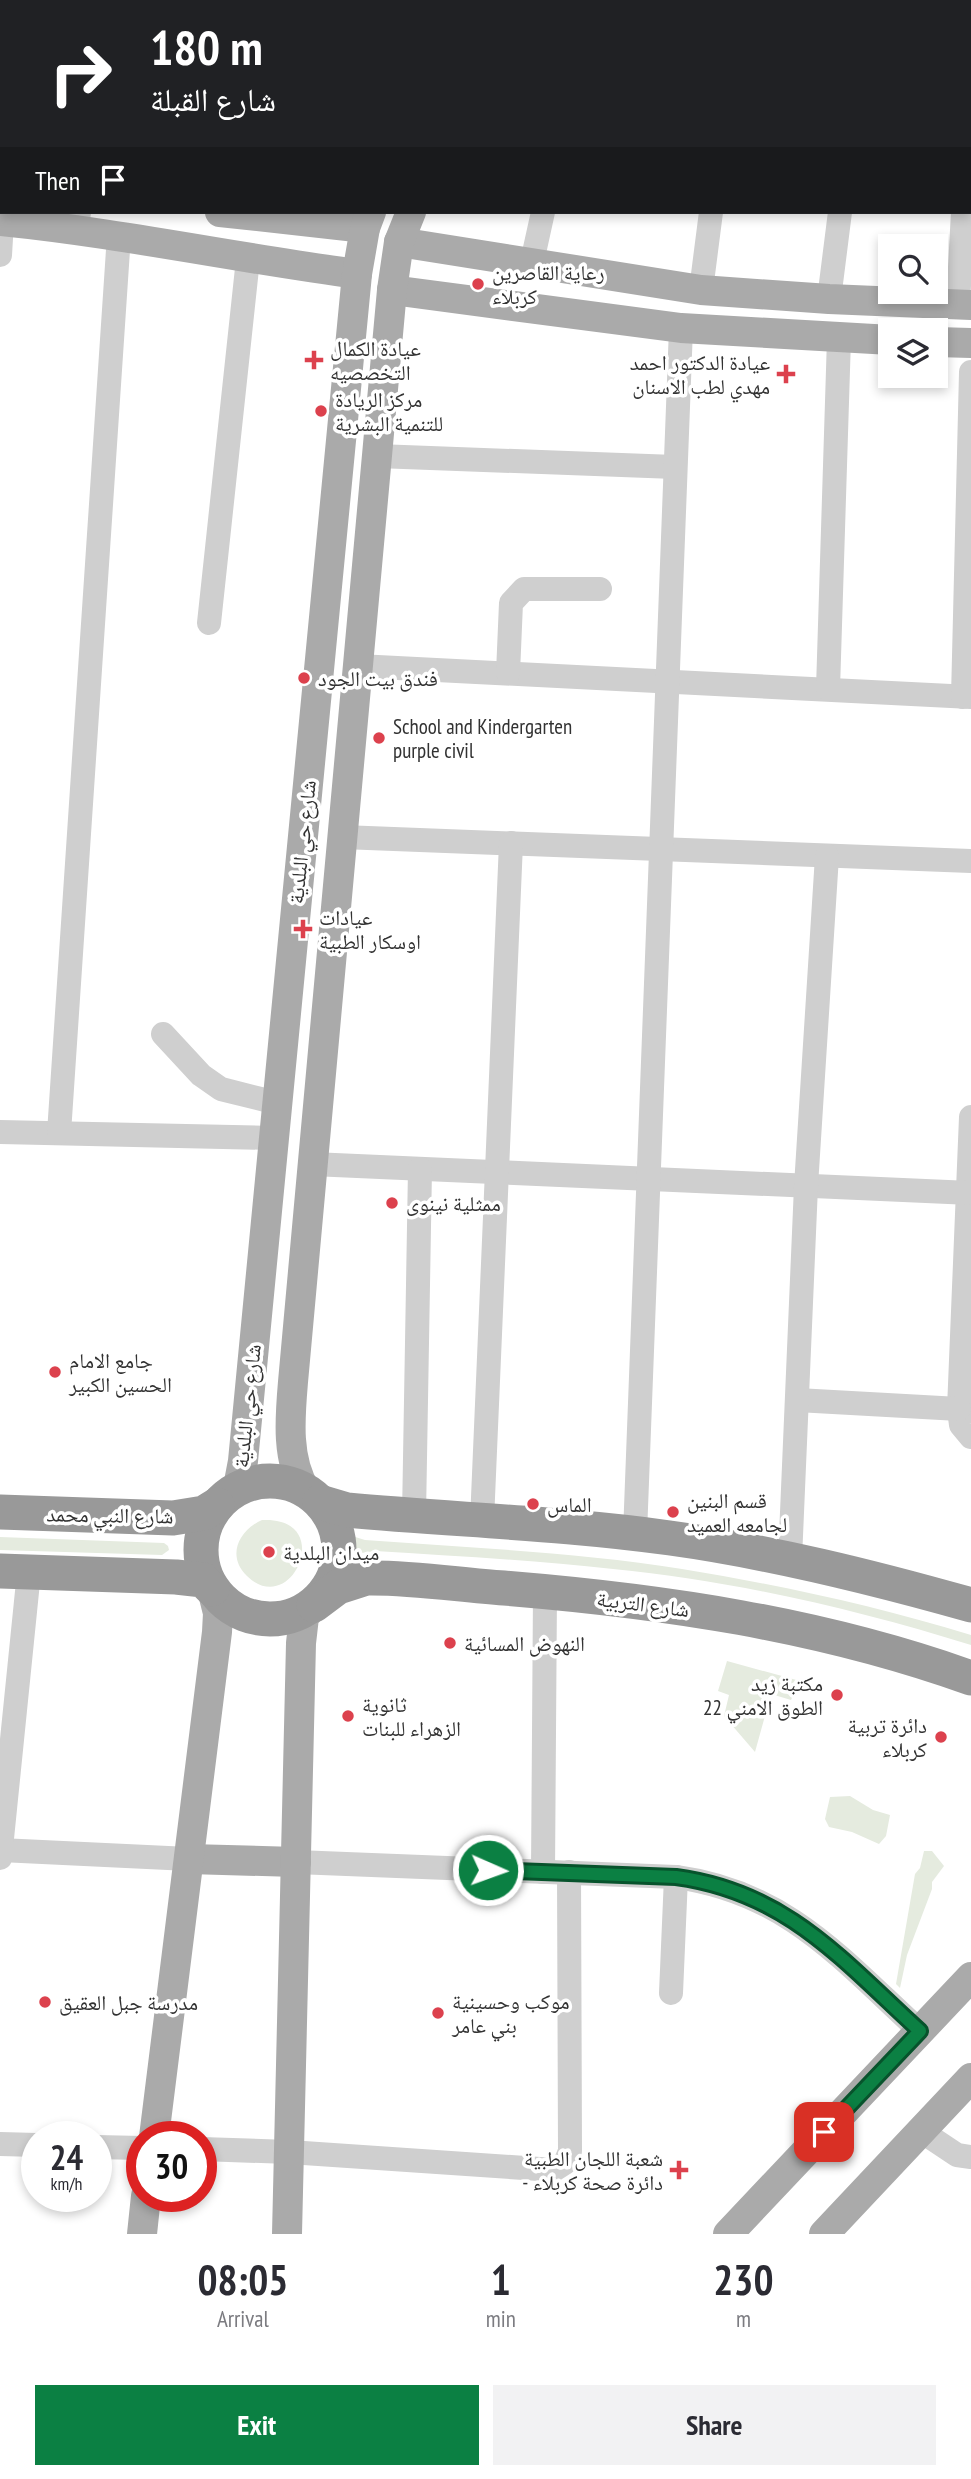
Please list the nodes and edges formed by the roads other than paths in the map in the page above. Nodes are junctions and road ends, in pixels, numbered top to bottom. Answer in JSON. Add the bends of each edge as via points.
{"nodes":[{"id":1,"x":258,"y":214,"type":"edge"},
{"id":2,"x":410,"y":214,"type":"edge"},
{"id":3,"x":543,"y":214,"type":"edge"},
{"id":4,"x":711,"y":214,"type":"edge"},
{"id":5,"x":840,"y":214,"type":"edge"},
{"id":6,"x":963,"y":214,"type":"edge"},
{"id":7,"x":368,"y":220,"type":"edge"},
{"id":8,"x":1,"y":221,"type":"edge"},
{"id":9,"x":78,"y":221,"type":"edge"},
{"id":10,"x":119,"y":235,"type":"junction"},
{"id":11,"x":399,"y":242,"type":"junction"},
{"id":12,"x":0,"y":255,"type":"edge"},
{"id":13,"x":248,"y":259,"type":"junction"},
{"id":14,"x":532,"y":262,"type":"junction"},
{"id":15,"x":357,"y":274,"type":"junction"},
{"id":16,"x":392,"y":290,"type":"junction"},
{"id":17,"x":701,"y":290,"type":"junction"},
{"id":18,"x":830,"y":299,"type":"junction"},
{"id":19,"x":965,"y":305,"type":"edge"},
{"id":20,"x":681,"y":328,"type":"junction"},
{"id":21,"x":839,"y":338,"type":"junction"},
{"id":22,"x":878,"y":340,"type":"edge"},
{"id":23,"x":948,"y":342,"type":"edge"},
{"id":24,"x":971,"y":343,"type":"edge"},
{"id":25,"x":971,"y":372,"type":"edge"},
{"id":26,"x":377,"y":456,"type":"junction"},
{"id":27,"x":675,"y":467,"type":"junction"},
{"id":28,"x":600,"y":589,"type":"dead end"},
{"id":29,"x":209,"y":623,"type":"dead end"},
{"id":30,"x":358,"y":666,"type":"junction"},
{"id":31,"x":508,"y":673,"type":"junction"},
{"id":32,"x":667,"y":680,"type":"junction"},
{"id":33,"x":828,"y":689,"type":"junction"},
{"id":34,"x":967,"y":697,"type":"edge"},
{"id":35,"x":342,"y":837,"type":"junction"},
{"id":36,"x":511,"y":843,"type":"junction"},
{"id":37,"x":660,"y":849,"type":"junction"},
{"id":38,"x":827,"y":856,"type":"junction"},
{"id":39,"x":971,"y":862,"type":"edge"},
{"id":40,"x":163,"y":1034,"type":"dead end"},
{"id":41,"x":277,"y":1103,"type":"junction"},
{"id":42,"x":971,"y":1118,"type":"edge"},
{"id":43,"x":0,"y":1132,"type":"edge"},
{"id":44,"x":59,"y":1133,"type":"junction"},
{"id":45,"x":273,"y":1138,"type":"junction"},
{"id":46,"x":312,"y":1164,"type":"junction"},
{"id":47,"x":420,"y":1169,"type":"junction"},
{"id":48,"x":496,"y":1172,"type":"junction"},
{"id":49,"x":649,"y":1179,"type":"junction"},
{"id":50,"x":806,"y":1186,"type":"junction"},
{"id":51,"x":969,"y":1193,"type":"edge"},
{"id":52,"x":250,"y":1379,"type":"junction"},
{"id":53,"x":293,"y":1382,"type":"junction"},
{"id":54,"x":797,"y":1400,"type":"junction"},
{"id":55,"x":959,"y":1409,"type":"junction"},
{"id":56,"x":971,"y":1437,"type":"edge"},
{"id":57,"x":313,"y":1497,"type":"junction"},
{"id":58,"x":226,"y":1498,"type":"junction"},
{"id":59,"x":0,"y":1512,"type":"edge"},
{"id":60,"x":414,"y":1516,"type":"junction"},
{"id":61,"x":482,"y":1521,"type":"junction"},
{"id":62,"x":635,"y":1534,"type":"junction"},
{"id":63,"x":790,"y":1559,"type":"junction"},
{"id":64,"x":14,"y":1572,"type":"edge"},
{"id":65,"x":212,"y":1589,"type":"junction"},
{"id":66,"x":545,"y":1592,"type":"junction"},
{"id":67,"x":314,"y":1605,"type":"junction"},
{"id":68,"x":971,"y":1605,"type":"edge"},
{"id":69,"x":971,"y":1678,"type":"edge"},
{"id":70,"x":0,"y":1850,"type":"edge"},
{"id":71,"x":0,"y":1858,"type":"edge"},
{"id":72,"x":189,"y":1859,"type":"junction"},
{"id":73,"x":296,"y":1862,"type":"junction"},
{"id":74,"x":543,"y":1872,"type":"junction"},
{"id":75,"x":569,"y":1872,"type":"junction"},
{"id":76,"x":676,"y":1877,"type":"junction"},
{"id":77,"x":971,"y":1977,"type":"edge"},
{"id":78,"x":671,"y":1993,"type":"dead end"},
{"id":79,"x":920,"y":2031,"type":"junction"},
{"id":80,"x":971,"y":2078,"type":"edge"},
{"id":81,"x":156,"y":2121,"type":"edge"},
{"id":82,"x":921,"y":2131,"type":"junction"},
{"id":83,"x":0,"y":2144,"type":"edge"},
{"id":84,"x":21,"y":2145,"type":"edge"},
{"id":85,"x":217,"y":2150,"type":"edge"},
{"id":86,"x":289,"y":2152,"type":"junction"},
{"id":87,"x":971,"y":2157,"type":"edge"},
{"id":88,"x":144,"y":2212,"type":"edge"},
{"id":89,"x":142,"y":2234,"type":"edge"},
{"id":90,"x":287,"y":2234,"type":"edge"},
{"id":91,"x":728,"y":2234,"type":"edge"},
{"id":92,"x":824,"y":2234,"type":"edge"}],
"edges":[{"from":1,"to":7,"type":"main road"},
{"from":2,"to":11,"type":"main road"},
{"from":3,"to":14,"type":"street"},
{"from":4,"to":17,"type":"street"},
{"from":5,"to":18,"type":"street"},
{"from":6,"to":19,"type":"street"},
{"from":7,"to":15,"type":"main road","name":"شارع حي البلدية"},
{"from":8,"to":9,"type":"main road"},
{"from":8,"to":12,"type":"street"},
{"from":9,"to":10,"type":"main road"},
{"from":10,"to":13,"type":"main road"},
{"from":10,"to":44,"type":"street"},
{"from":11,"to":14,"type":"main road"},
{"from":11,"to":16,"type":"main road","name":"شارع حي البلدية"},
{"from":13,"to":15,"type":"main road"},
{"from":13,"to":29,"type":"street"},
{"from":14,"to":17,"type":"main road"},
{"from":15,"to":41,"type":"main road","name":"شارع حي البلدية"},
{"from":16,"to":20,"type":"main road"},
{"from":16,"to":26,"type":"main road","name":"شارع حي البلدية"},
{"from":17,"to":18,"type":"main road"},
{"from":18,"to":19,"type":"main road"},
{"from":20,"to":21,"type":"main road"},
{"from":20,"to":27,"type":"street"},
{"from":21,"to":22,"type":"main road"},
{"from":21,"to":33,"type":"street"},
{"from":23,"to":24,"type":"main road"},
{"from":25,"to":34,"type":"street"},
{"from":26,"to":27,"type":"street"},
{"from":26,"to":30,"type":"main road","name":"شارع حي البلدية"},
{"from":27,"to":32,"type":"street"},
{"from":28,"to":31,"type":"street","via":[[524,589],[511,603]]},
{"from":30,"to":31,"type":"street"},
{"from":30,"to":35,"type":"main road","name":"شارع حي البلدية"},
{"from":31,"to":32,"type":"street"},
{"from":32,"to":33,"type":"street"},
{"from":32,"to":37,"type":"street"},
{"from":33,"to":34,"type":"street"},
{"from":35,"to":36,"type":"street"},
{"from":35,"to":46,"type":"main road","name":"شارع حي البلدية"},
{"from":36,"to":37,"type":"street"},
{"from":36,"to":48,"type":"street"},
{"from":37,"to":38,"type":"street"},
{"from":37,"to":49,"type":"street"},
{"from":38,"to":39,"type":"street"},
{"from":38,"to":50,"type":"street"},
{"from":40,"to":41,"type":"street","via":[[201,1075],[221,1089]]},
{"from":41,"to":45,"type":"main road","name":"شارع حي البلدية"},
{"from":42,"to":51,"type":"street"},
{"from":43,"to":44,"type":"street"},
{"from":44,"to":45,"type":"street"},
{"from":45,"to":52,"type":"main road","name":"شارع حي البلدية"},
{"from":46,"to":47,"type":"street"},
{"from":46,"to":53,"type":"main road","name":"شارع حي البلدية"},
{"from":47,"to":48,"type":"street"},
{"from":47,"to":60,"type":"street"},
{"from":48,"to":49,"type":"street"},
{"from":48,"to":61,"type":"street"},
{"from":49,"to":50,"type":"street"},
{"from":49,"to":62,"type":"street"},
{"from":50,"to":51,"type":"street"},
{"from":50,"to":54,"type":"street"},
{"from":51,"to":55,"type":"street"},
{"from":52,"to":53,"type":"main road","via":[[265,1391]]},
{"from":52,"to":58,"type":"main road","name":"شارع حي البلدية","via":[[239,1482]]},
{"from":53,"to":57,"type":"main road","name":"شارع حي البلدية","via":[[290,1421],[294,1456],[298,1475]]},
{"from":54,"to":55,"type":"street"},
{"from":54,"to":63,"type":"street"},
{"from":55,"to":56,"type":"street","via":[[961,1426]]},
{"from":57,"to":58,"type":"highway","via":[[276,1481],[247,1485]]},
{"from":57,"to":60,"type":"highway","via":[[347,1510]]},
{"from":57,"to":67,"type":"highway","via":[[335,1527],[340,1554],[327,1591]]},
{"from":58,"to":59,"type":"highway","name":"شارع النبي محمد","via":[[204,1513],[173,1518]]},
{"from":58,"to":65,"type":"highway","via":[[206,1524],[201,1546],[203,1568]]},
{"from":60,"to":61,"type":"highway"},
{"from":61,"to":62,"type":"highway"},
{"from":62,"to":63,"type":"highway"},
{"from":63,"to":68,"type":"highway"},
{"from":64,"to":65,"type":"highway","via":[[176,1577],[203,1580]]},
{"from":64,"to":70,"type":"street"},
{"from":65,"to":67,"type":"highway","via":[[248,1616],[294,1616]]},
{"from":65,"to":72,"type":"main road","via":[[218,1622]]},
{"from":66,"to":67,"type":"highway","name":"شارع التربية","via":[[366,1578],[338,1587]]},
{"from":66,"to":69,"type":"highway","name":"شارع التربية","via":[[774,1623],[852,1640]]},
{"from":66,"to":74,"type":"street"},
{"from":67,"to":73,"type":"main road","via":[[304,1617],[302,1634]]},
{"from":70,"to":71,"type":"street"},
{"from":70,"to":72,"type":"street"},
{"from":72,"to":73,"type":"main road"},
{"from":72,"to":81,"type":"main road"},
{"from":73,"to":74,"type":"street"},
{"from":73,"to":86,"type":"main road"},
{"from":74,"to":75,"type":"street"},
{"from":75,"to":76,"type":"street"},
{"from":75,"to":86,"type":"street","via":[[570,2151],[565,2163],[554,2170]]},
{"from":76,"to":78,"type":"street"},
{"from":76,"to":79,"type":"street","via":[[726,1887],[777,1909],[822,1942]]},
{"from":77,"to":79,"type":"main road"},
{"from":79,"to":91,"type":"main road"},
{"from":80,"to":82,"type":"main road"},
{"from":82,"to":87,"type":"street","via":[[957,2155]]},
{"from":82,"to":92,"type":"main road"},
{"from":83,"to":84,"type":"street"},
{"from":85,"to":86,"type":"street"},
{"from":86,"to":90,"type":"main road"},
{"from":88,"to":89,"type":"main road"}]}
